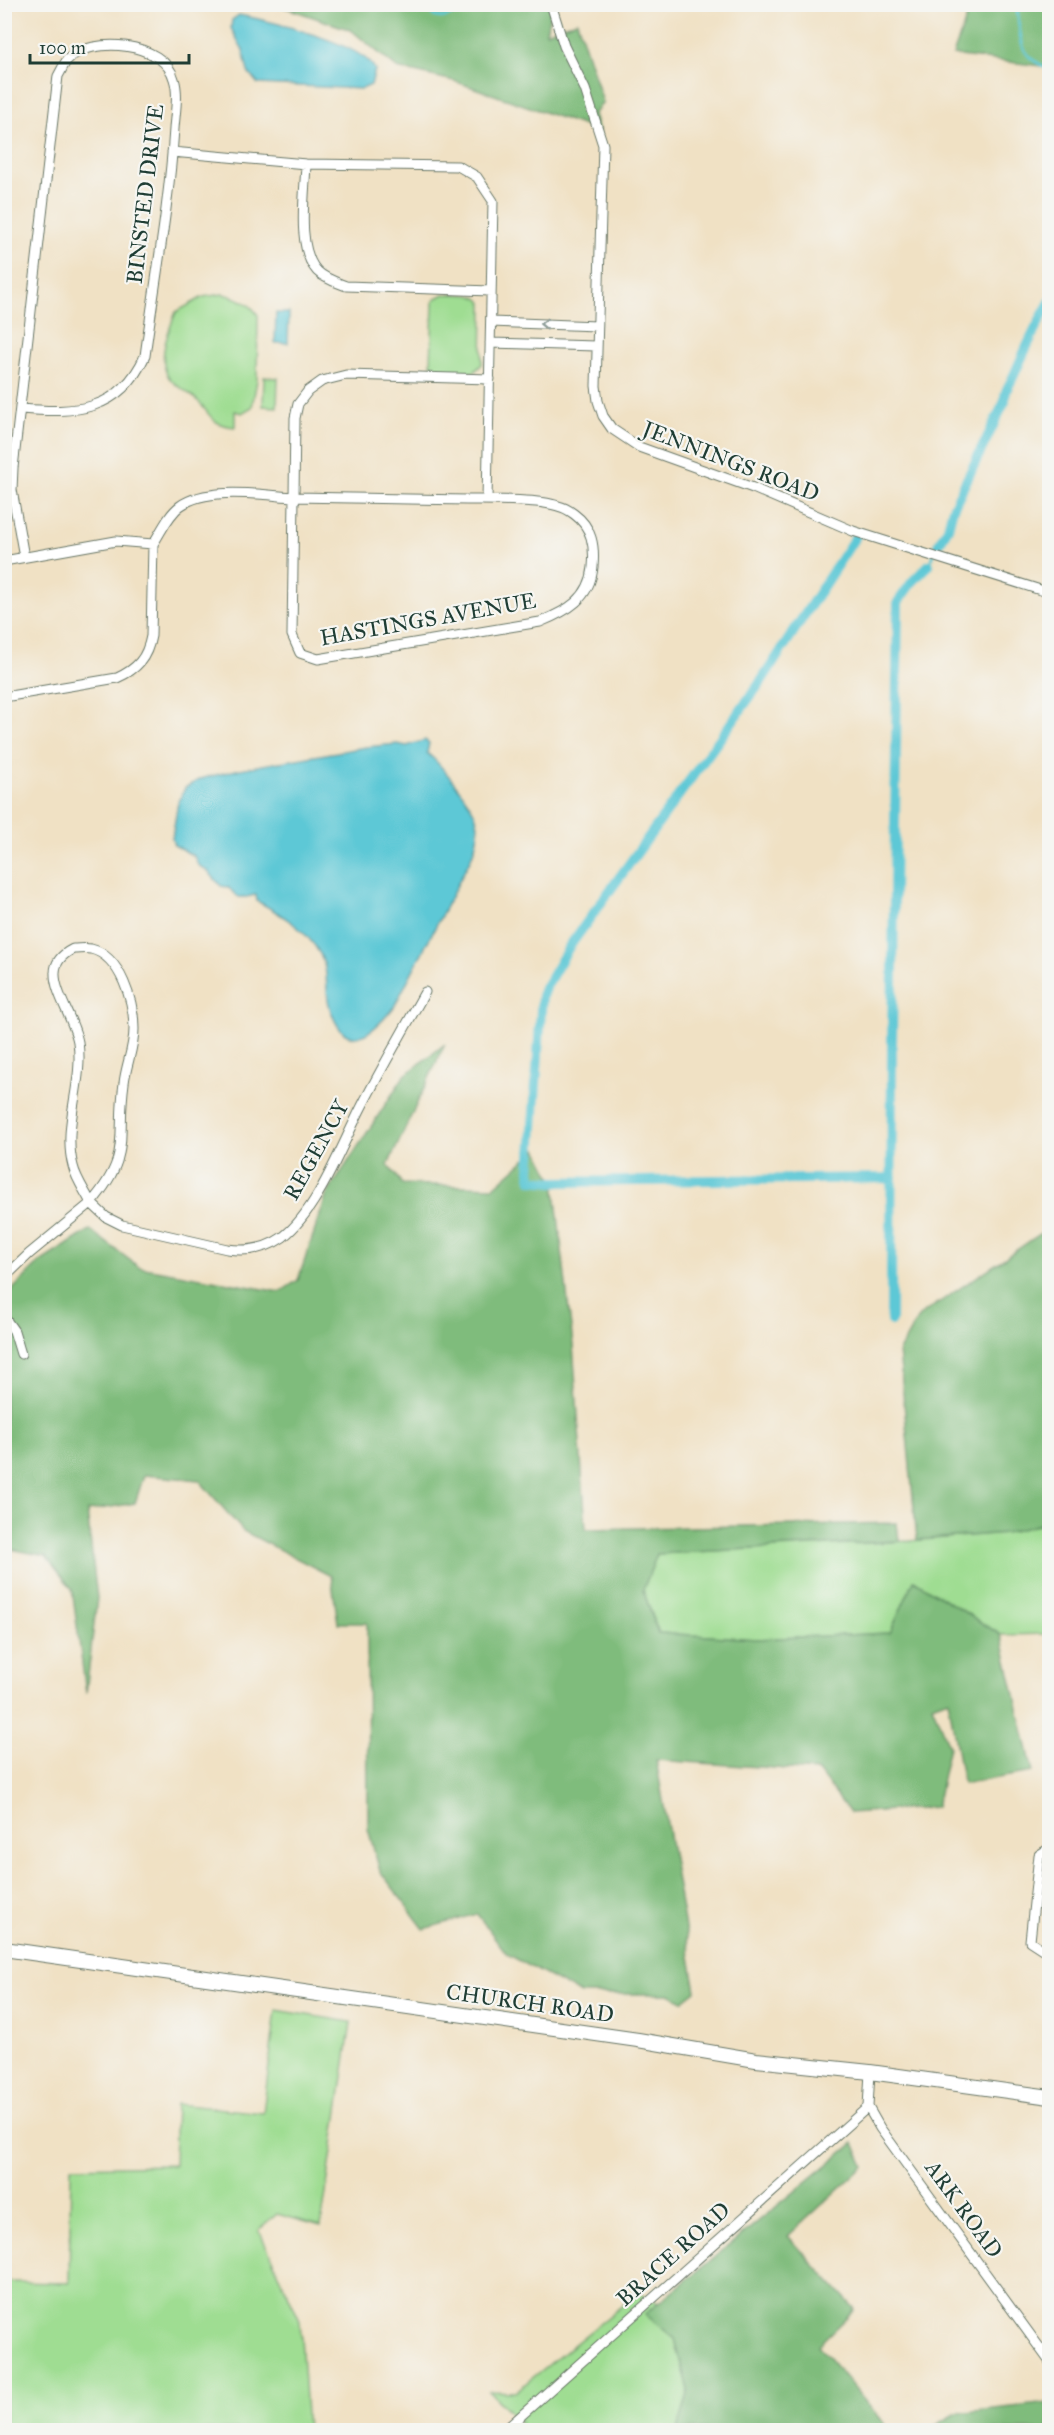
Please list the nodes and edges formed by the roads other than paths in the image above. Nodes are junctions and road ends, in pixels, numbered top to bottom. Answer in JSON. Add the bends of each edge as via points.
{"nodes":[{"id":1,"x":551,"y":4,"type":"edge"},
{"id":2,"x":172,"y":152,"type":"junction"},
{"id":3,"x":306,"y":164,"type":"junction"},
{"id":4,"x":491,"y":291,"type":"junction"},
{"id":5,"x":490,"y":322,"type":"junction"},
{"id":6,"x":597,"y":326,"type":"junction"},
{"id":7,"x":490,"y":343,"type":"junction"},
{"id":8,"x":597,"y":346,"type":"junction"},
{"id":9,"x":490,"y":379,"type":"junction"},
{"id":10,"x":21,"y":409,"type":"junction"},
{"id":11,"x":294,"y":497,"type":"junction"},
{"id":12,"x":487,"y":500,"type":"junction"},
{"id":13,"x":153,"y":544,"type":"junction"},
{"id":14,"x":24,"y":557,"type":"junction"},
{"id":15,"x":4,"y":561,"type":"edge"},
{"id":16,"x":1050,"y":593,"type":"edge"},
{"id":17,"x":4,"y":698,"type":"edge"},
{"id":18,"x":425,"y":992,"type":"dead end"},
{"id":19,"x":91,"y":1203,"type":"junction"},
{"id":20,"x":4,"y":1278,"type":"edge"},
{"id":21,"x":4,"y":1317,"type":"edge"},
{"id":22,"x":21,"y":1354,"type":"dead end"},
{"id":23,"x":1050,"y":1848,"type":"edge"},
{"id":24,"x":4,"y":1949,"type":"edge"},
{"id":25,"x":1050,"y":1954,"type":"edge"},
{"id":26,"x":870,"y":2072,"type":"junction"},
{"id":27,"x":1050,"y":2097,"type":"edge"},
{"id":28,"x":868,"y":2107,"type":"junction"},
{"id":29,"x":1050,"y":2362,"type":"edge"},
{"id":30,"x":505,"y":2430,"type":"edge"}],
"edges":[{"from":1,"to":6,"type":"street","name":"JENNINGS ROAD","via":[[603,145]]},
{"from":2,"to":3,"type":"street"},
{"from":2,"to":10,"type":"street","name":"BINSTED DRIVE","via":[[145,356],[137,374],[106,402],[67,412]]},
{"from":2,"to":10,"type":"street","name":"BINSTED DRIVE","via":[[175,86],[170,68],[161,59],[146,51],[98,45],[68,60],[55,88]]},
{"from":3,"to":4,"type":"street","via":[[304,240],[317,271],[346,286]]},
{"from":3,"to":4,"type":"street","via":[[458,166],[477,177],[493,201]]},
{"from":4,"to":5,"type":"street"},
{"from":6,"to":5,"type":"street","one_way":true},
{"from":5,"to":7,"type":"street"},
{"from":6,"to":8,"type":"street","name":"JENNINGS ROAD"},
{"from":7,"to":8,"type":"street"},
{"from":7,"to":9,"type":"street"},
{"from":8,"to":16,"type":"street","name":"JENNINGS ROAD","via":[[597,401],[612,429],[625,440],[753,488],[852,531]]},
{"from":9,"to":11,"type":"street","via":[[346,375],[322,381],[298,404]]},
{"from":9,"to":12,"type":"street"},
{"from":10,"to":14,"type":"street","name":"BINSTED DRIVE","via":[[12,490]]},
{"from":11,"to":12,"type":"street","name":"HASTINGS AVENUE"},
{"from":11,"to":12,"type":"street","name":"HASTINGS AVENUE","via":[[292,635],[300,653],[318,659],[540,622],[577,603],[593,572],[595,554],[587,526],[574,513],[557,505]]},
{"from":11,"to":13,"type":"street","via":[[198,497],[172,513]]},
{"from":13,"to":14,"type":"street","via":[[116,541]]},
{"from":13,"to":17,"type":"street","via":[[150,636],[141,663],[117,678]]},
{"from":14,"to":15,"type":"street"},
{"from":18,"to":19,"type":"street","name":"REGENCY","via":[[316,1196],[290,1230],[273,1243],[239,1251],[210,1246],[122,1225]]},
{"from":19,"to":19,"type":"street","via":[[71,1159],[70,1123],[79,1057],[74,1025],[55,973],[59,958],[73,949],[92,949],[114,966],[127,993],[134,1030],[124,1082],[120,1156],[110,1179]]},
{"from":19,"to":20,"type":"street"},
{"from":21,"to":22,"type":"street","via":[[14,1331]]},
{"from":23,"to":25,"type":"street","via":[[1039,1855],[1030,1941]]},
{"from":24,"to":26,"type":"main road","name":"CHURCH ROAD","via":[[756,2060]]},
{"from":26,"to":27,"type":"main road","name":"CHURCH ROAD"},
{"from":26,"to":28,"type":"street"},
{"from":28,"to":29,"type":"street","name":"ARK ROAD"},
{"from":28,"to":30,"type":"street","name":"BRACE ROAD"}]}
